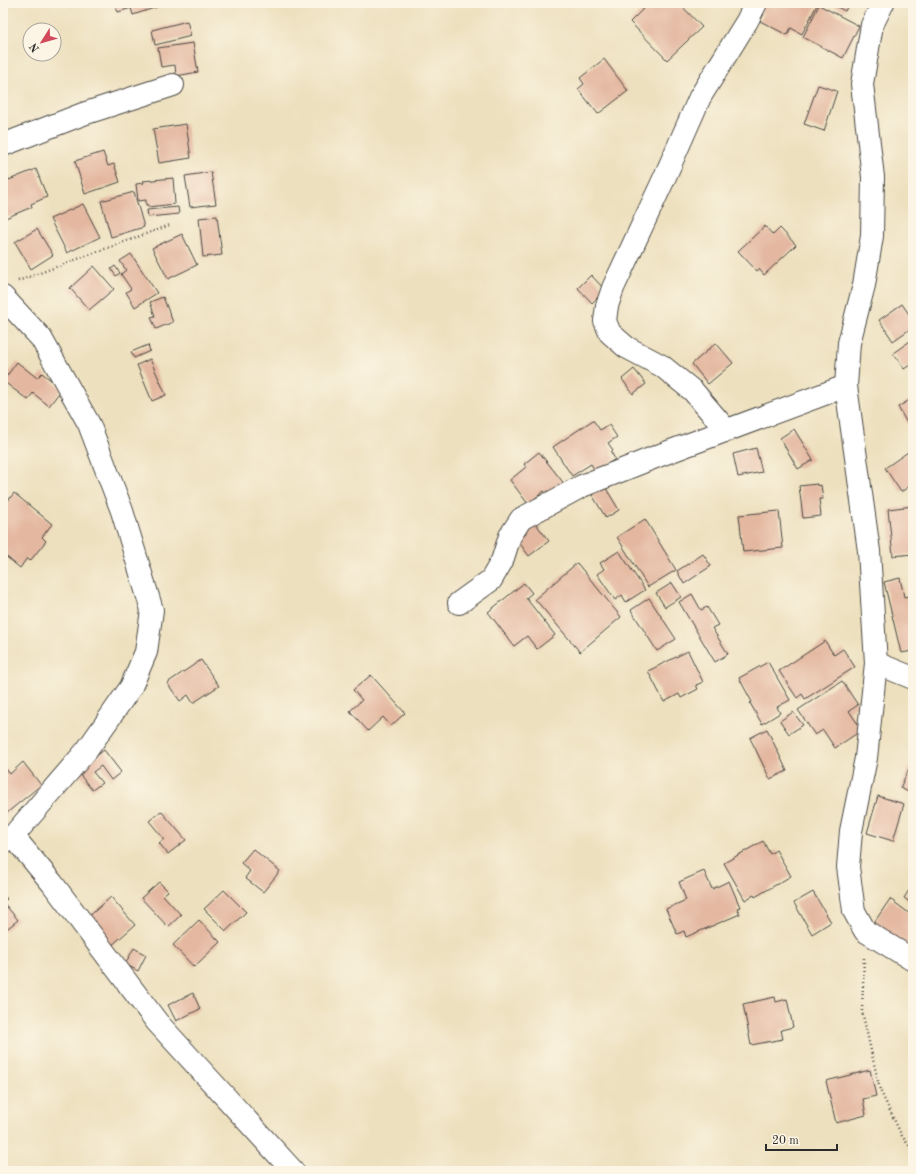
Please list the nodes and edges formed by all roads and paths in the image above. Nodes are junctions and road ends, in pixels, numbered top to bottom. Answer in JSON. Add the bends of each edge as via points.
{"nodes":[{"id":1,"x":756,"y":3,"type":"edge"},
{"id":2,"x":883,"y":3,"type":"edge"},
{"id":3,"x":173,"y":85,"type":"dead end"},
{"id":4,"x":3,"y":145,"type":"edge"},
{"id":5,"x":170,"y":225,"type":"dead end"},
{"id":6,"x":17,"y":281,"type":"dead end"},
{"id":7,"x":3,"y":297,"type":"edge"},
{"id":8,"x":846,"y":386,"type":"junction"},
{"id":9,"x":727,"y":431,"type":"junction"},
{"id":10,"x":458,"y":603,"type":"dead end"},
{"id":11,"x":876,"y":662,"type":"junction"},
{"id":12,"x":913,"y":678,"type":"edge"},
{"id":13,"x":8,"y":840,"type":"edge"},
{"id":14,"x":865,"y":931,"type":"junction"},
{"id":15,"x":913,"y":960,"type":"edge"},
{"id":16,"x":913,"y":1151,"type":"edge"},
{"id":17,"x":293,"y":1171,"type":"edge"}],
"edges":[{"from":1,"to":9,"type":"street","via":[[700,97],[613,288],[605,321],[610,333],[626,348],[662,366],[693,391]]},
{"from":2,"to":8,"type":"street","via":[[872,25],[862,84],[873,177],[872,236],[864,285],[849,343]]},
{"from":3,"to":4,"type":"street","via":[[83,114]]},
{"from":5,"to":6,"type":"path"},
{"from":7,"to":13,"type":"street","via":[[41,338],[89,424],[122,511],[152,610],[146,652],[131,688],[87,750]]},
{"from":8,"to":9,"type":"street"},
{"from":8,"to":11,"type":"street","via":[[869,550]]},
{"from":9,"to":10,"type":"street","via":[[582,486],[521,519],[510,536],[502,561],[491,580]]},
{"from":11,"to":12,"type":"street"},
{"from":11,"to":14,"type":"street","via":[[866,758],[851,831],[848,867],[854,911]]},
{"from":13,"to":17,"type":"street","via":[[52,883],[157,1022]]},
{"from":14,"to":15,"type":"street"},
{"from":14,"to":16,"type":"path","via":[[862,1011],[880,1090],[902,1136]]}]}
